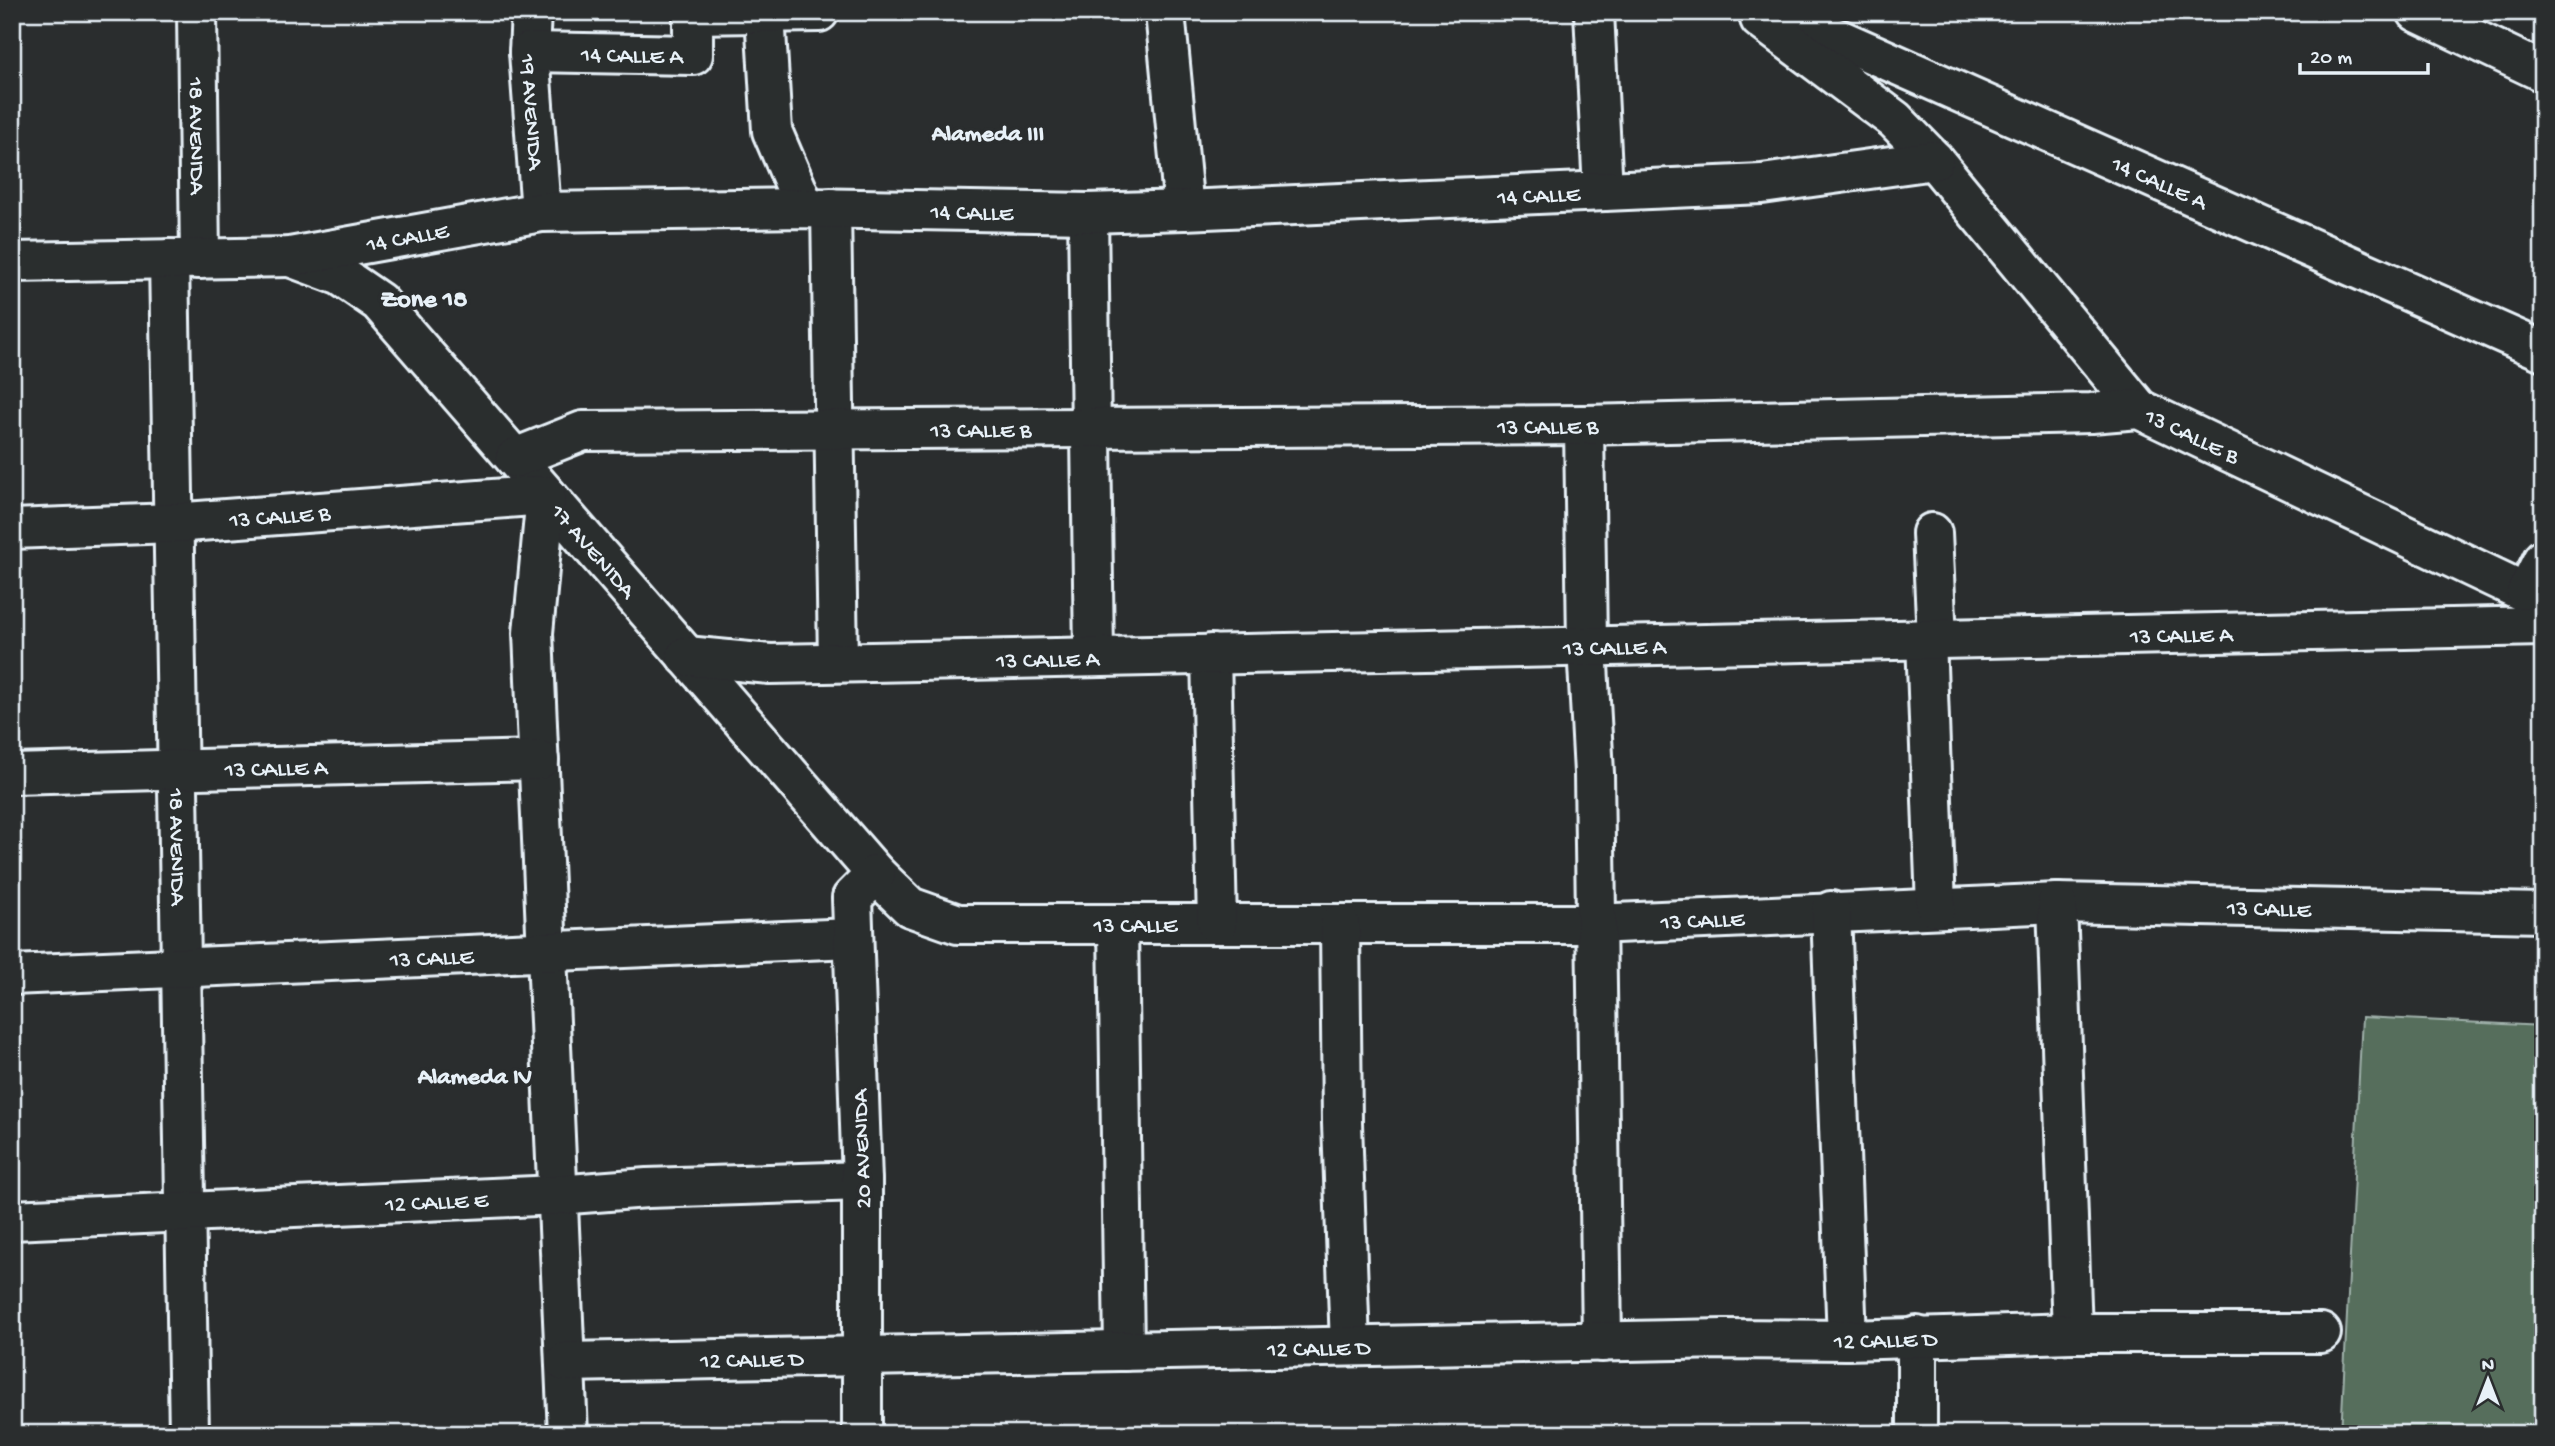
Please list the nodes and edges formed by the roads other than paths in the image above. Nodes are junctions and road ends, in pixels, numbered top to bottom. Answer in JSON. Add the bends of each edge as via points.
{"nodes":[{"id":1,"x":197,"y":12,"type":"edge"},
{"id":2,"x":531,"y":12,"type":"edge"},
{"id":3,"x":720,"y":12,"type":"edge"},
{"id":4,"x":819,"y":12,"type":"edge"},
{"id":5,"x":1165,"y":12,"type":"edge"},
{"id":6,"x":1594,"y":12,"type":"edge"},
{"id":7,"x":1752,"y":12,"type":"edge"},
{"id":8,"x":1778,"y":12,"type":"edge"},
{"id":9,"x":2417,"y":12,"type":"edge"},
{"id":10,"x":765,"y":15,"type":"junction"},
{"id":11,"x":529,"y":52,"type":"junction"},
{"id":12,"x":2543,"y":72,"type":"edge"},
{"id":13,"x":1934,"y":160,"type":"junction"},
{"id":14,"x":1603,"y":191,"type":"junction"},
{"id":15,"x":818,"y":208,"type":"junction"},
{"id":16,"x":1184,"y":210,"type":"junction"},
{"id":17,"x":541,"y":212,"type":"junction"},
{"id":18,"x":1088,"y":213,"type":"junction"},
{"id":19,"x":290,"y":257,"type":"junction"},
{"id":20,"x":185,"y":259,"type":"junction"},
{"id":21,"x":12,"y":262,"type":"edge"},
{"id":22,"x":2543,"y":351,"type":"edge"},
{"id":23,"x":2140,"y":409,"type":"junction"},
{"id":24,"x":1584,"y":425,"type":"junction"},
{"id":25,"x":1092,"y":428,"type":"junction"},
{"id":26,"x":833,"y":429,"type":"junction"},
{"id":27,"x":515,"y":458,"type":"junction"},
{"id":28,"x":546,"y":495,"type":"junction"},
{"id":29,"x":173,"y":523,"type":"junction"},
{"id":30,"x":12,"y":529,"type":"edge"},
{"id":31,"x":1932,"y":533,"type":"dead end"},
{"id":32,"x":2543,"y":559,"type":"edge"},
{"id":33,"x":2537,"y":607,"type":"edge"},
{"id":34,"x":1932,"y":639,"type":"junction"},
{"id":35,"x":1587,"y":646,"type":"junction"},
{"id":36,"x":1211,"y":654,"type":"junction"},
{"id":37,"x":686,"y":656,"type":"junction"},
{"id":38,"x":1094,"y":656,"type":"junction"},
{"id":39,"x":838,"y":662,"type":"junction"},
{"id":40,"x":539,"y":760,"type":"junction"},
{"id":41,"x":178,"y":769,"type":"junction"},
{"id":42,"x":12,"y":774,"type":"edge"},
{"id":43,"x":876,"y":874,"type":"junction"},
{"id":44,"x":2057,"y":903,"type":"junction"},
{"id":45,"x":1936,"y":907,"type":"junction"},
{"id":46,"x":1831,"y":911,"type":"junction"},
{"id":47,"x":2543,"y":914,"type":"edge"},
{"id":48,"x":1118,"y":924,"type":"junction"},
{"id":49,"x":1217,"y":924,"type":"junction"},
{"id":50,"x":1340,"y":924,"type":"junction"},
{"id":51,"x":1594,"y":924,"type":"junction"},
{"id":52,"x":852,"y":938,"type":"junction"},
{"id":53,"x":547,"y":951,"type":"junction"},
{"id":54,"x":181,"y":967,"type":"junction"},
{"id":55,"x":12,"y":975,"type":"edge"},
{"id":56,"x":862,"y":1181,"type":"junction"},
{"id":57,"x":557,"y":1195,"type":"junction"},
{"id":58,"x":185,"y":1212,"type":"junction"},
{"id":59,"x":12,"y":1220,"type":"edge"},
{"id":60,"x":2073,"y":1333,"type":"junction"},
{"id":61,"x":2321,"y":1333,"type":"dead end"},
{"id":62,"x":1917,"y":1336,"type":"junction"},
{"id":63,"x":1847,"y":1340,"type":"junction"},
{"id":64,"x":1602,"y":1342,"type":"junction"},
{"id":65,"x":1350,"y":1346,"type":"junction"},
{"id":66,"x":1125,"y":1351,"type":"junction"},
{"id":67,"x":861,"y":1356,"type":"junction"},
{"id":68,"x":565,"y":1362,"type":"junction"},
{"id":69,"x":189,"y":1434,"type":"edge"},
{"id":70,"x":568,"y":1434,"type":"edge"},
{"id":71,"x":862,"y":1434,"type":"edge"},
{"id":72,"x":1917,"y":1434,"type":"edge"}],
"edges":[{"from":1,"to":20,"type":"street","name":"18 AVENIDA"},
{"from":2,"to":11,"type":"street","name":"19 AVENIDA"},
{"from":3,"to":10,"type":"street","name":"14 CALLE A"},
{"from":3,"to":11,"type":"street","name":"14 CALLE A","via":[[692,15],[692,55]]},
{"from":4,"to":10,"type":"street","name":"14 CALLE A"},
{"from":5,"to":16,"type":"street"},
{"from":6,"to":14,"type":"street"},
{"from":7,"to":13,"type":"street","via":[[1895,120]]},
{"from":8,"to":22,"type":"street","name":"14 CALLE A"},
{"from":9,"to":12,"type":"street"},
{"from":10,"to":15,"type":"street","via":[[772,131]]},
{"from":11,"to":17,"type":"street","name":"19 AVENIDA"},
{"from":13,"to":14,"type":"street","name":"14 CALLE","via":[[1762,184]]},
{"from":13,"to":23,"type":"street"},
{"from":14,"to":16,"type":"street","name":"14 CALLE"},
{"from":15,"to":17,"type":"street","name":"14 CALLE"},
{"from":15,"to":18,"type":"street","name":"14 CALLE"},
{"from":15,"to":26,"type":"street"},
{"from":16,"to":18,"type":"street","name":"14 CALLE"},
{"from":17,"to":19,"type":"street","name":"14 CALLE"},
{"from":18,"to":25,"type":"street"},
{"from":19,"to":20,"type":"street","name":"14 CALLE"},
{"from":19,"to":27,"type":"street","name":"17 AVENIDA","via":[[341,276],[380,302]]},
{"from":20,"to":21,"type":"street","name":"14 CALLE"},
{"from":20,"to":29,"type":"street","name":"18 AVENIDA"},
{"from":23,"to":24,"type":"street","name":"13 CALLE B"},
{"from":23,"to":33,"type":"street","name":"13 CALLE B"},
{"from":24,"to":25,"type":"street","name":"13 CALLE B"},
{"from":24,"to":35,"type":"street"},
{"from":25,"to":26,"type":"street","name":"13 CALLE B"},
{"from":25,"to":38,"type":"street"},
{"from":26,"to":27,"type":"street","name":"13 CALLE B","via":[[583,431]]},
{"from":26,"to":39,"type":"street"},
{"from":27,"to":28,"type":"street","name":"17 AVENIDA"},
{"from":28,"to":29,"type":"street","name":"13 CALLE B"},
{"from":28,"to":37,"type":"street","name":"17 AVENIDA"},
{"from":28,"to":40,"type":"street","via":[[533,633]]},
{"from":29,"to":30,"type":"street","name":"13 CALLE B"},
{"from":29,"to":41,"type":"street","name":"18 AVENIDA"},
{"from":31,"to":34,"type":"street"},
{"from":32,"to":33,"type":"street"},
{"from":33,"to":34,"type":"street","name":"13 CALLE A"},
{"from":34,"to":35,"type":"street","name":"13 CALLE A"},
{"from":34,"to":45,"type":"street"},
{"from":35,"to":36,"type":"street","name":"13 CALLE A"},
{"from":35,"to":51,"type":"street","via":[[1594,773]]},
{"from":36,"to":38,"type":"street","name":"13 CALLE A"},
{"from":36,"to":49,"type":"street"},
{"from":37,"to":39,"type":"street","name":"13 CALLE A","via":[[770,664]]},
{"from":37,"to":43,"type":"street","name":"17 AVENIDA"},
{"from":38,"to":39,"type":"street","name":"13 CALLE A"},
{"from":40,"to":41,"type":"street","name":"13 CALLE A"},
{"from":40,"to":53,"type":"street"},
{"from":41,"to":42,"type":"street","name":"13 CALLE A"},
{"from":41,"to":54,"type":"street","name":"18 AVENIDA"},
{"from":43,"to":48,"type":"street","name":"13 CALLE","via":[[910,908],[958,924]]},
{"from":43,"to":52,"type":"street","name":"20 AVENIDA","via":[[852,898]]},
{"from":44,"to":45,"type":"street","name":"13 CALLE"},
{"from":44,"to":47,"type":"street","name":"13 CALLE"},
{"from":44,"to":60,"type":"street"},
{"from":45,"to":46,"type":"street","name":"13 CALLE"},
{"from":46,"to":51,"type":"street","name":"13 CALLE"},
{"from":46,"to":63,"type":"street"},
{"from":48,"to":49,"type":"street","name":"13 CALLE"},
{"from":48,"to":66,"type":"street"},
{"from":49,"to":50,"type":"street","name":"13 CALLE"},
{"from":50,"to":51,"type":"street","name":"13 CALLE"},
{"from":50,"to":65,"type":"street"},
{"from":51,"to":64,"type":"street"},
{"from":52,"to":53,"type":"street","name":"13 CALLE"},
{"from":52,"to":56,"type":"street","name":"20 AVENIDA"},
{"from":53,"to":54,"type":"street","name":"13 CALLE"},
{"from":53,"to":57,"type":"street"},
{"from":54,"to":55,"type":"street","name":"13 CALLE"},
{"from":54,"to":58,"type":"street","name":"18 AVENIDA"},
{"from":56,"to":57,"type":"street","name":"12 CALLE E"},
{"from":56,"to":67,"type":"street","name":"20 AVENIDA"},
{"from":57,"to":58,"type":"street","name":"12 CALLE E"},
{"from":57,"to":68,"type":"street"},
{"from":58,"to":59,"type":"street","name":"12 CALLE E"},
{"from":58,"to":69,"type":"street","name":"18 AVENIDA"},
{"from":60,"to":61,"type":"street","name":"12 CALLE D"},
{"from":60,"to":62,"type":"street","name":"12 CALLE D"},
{"from":62,"to":63,"type":"street","name":"12 CALLE D"},
{"from":62,"to":72,"type":"street"},
{"from":63,"to":64,"type":"street","name":"12 CALLE D"},
{"from":64,"to":65,"type":"street","name":"12 CALLE D"},
{"from":65,"to":66,"type":"street","name":"12 CALLE D"},
{"from":66,"to":67,"type":"street","name":"12 CALLE D"},
{"from":67,"to":68,"type":"street","name":"12 CALLE D"},
{"from":67,"to":71,"type":"street","name":"20 AVENIDA"},
{"from":68,"to":70,"type":"street"}]}
